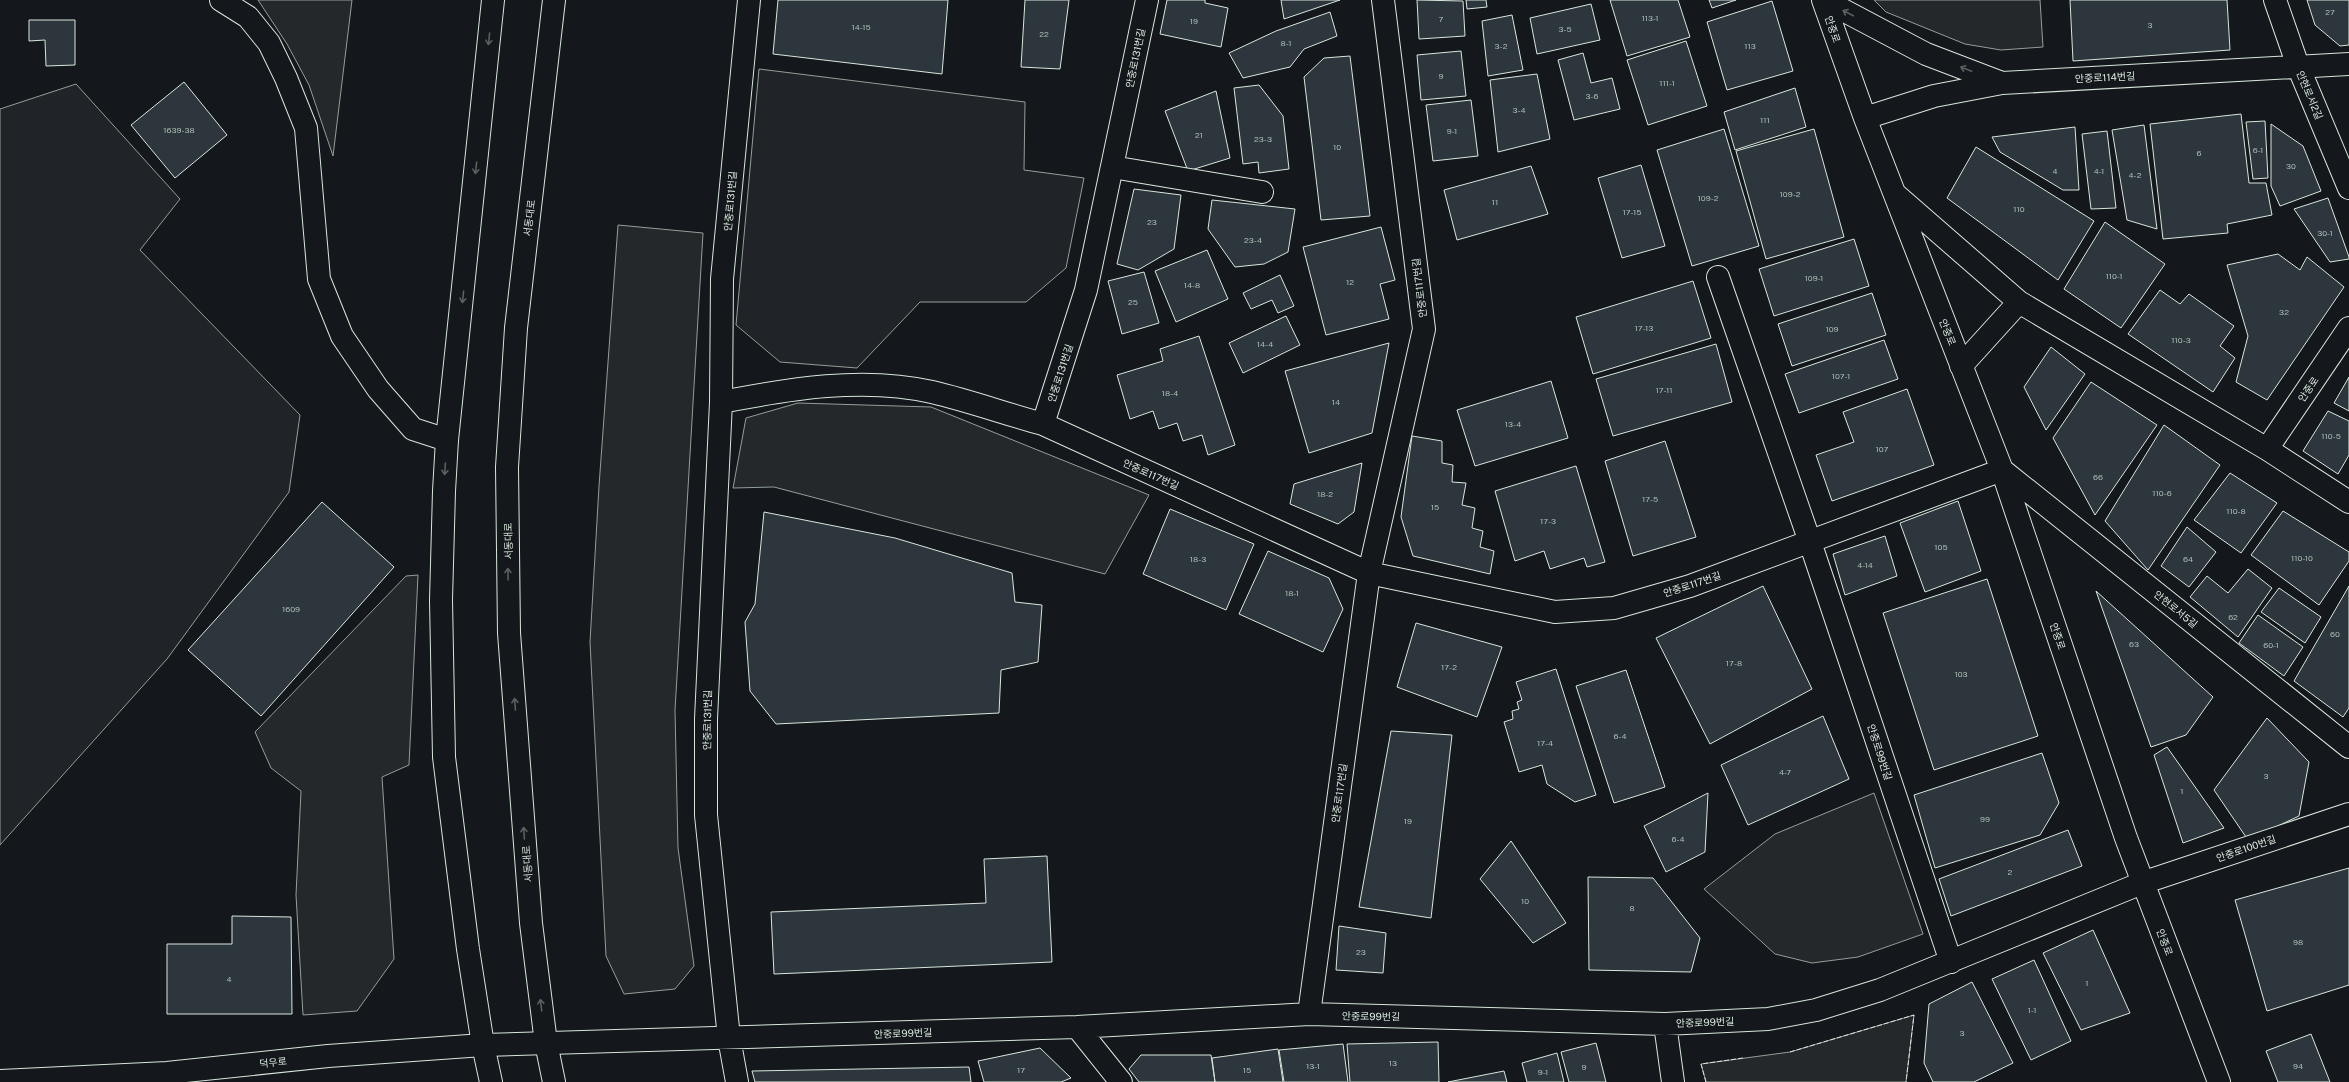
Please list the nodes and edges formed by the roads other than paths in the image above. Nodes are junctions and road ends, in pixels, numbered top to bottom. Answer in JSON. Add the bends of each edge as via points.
{"nodes":[{"id":1,"x":221,"y":0,"type":"edge"},
{"id":2,"x":493,"y":0,"type":"edge"},
{"id":3,"x":554,"y":0,"type":"edge"},
{"id":4,"x":749,"y":0,"type":"edge"},
{"id":5,"x":1148,"y":0,"type":"edge"},
{"id":6,"x":1383,"y":0,"type":"edge"},
{"id":7,"x":1823,"y":0,"type":"edge"},
{"id":8,"x":2275,"y":0,"type":"edge"},
{"id":9,"x":2349,"y":64,"type":"edge"},
{"id":10,"x":2298,"y":66,"type":"junction"},
{"id":11,"x":2002,"y":83,"type":"junction"},
{"id":12,"x":1865,"y":118,"type":"junction"},
{"id":13,"x":1112,"y":167,"type":"junction"},
{"id":14,"x":2349,"y":188,"type":"edge"},
{"id":15,"x":1262,"y":192,"type":"dead end"},
{"id":16,"x":1893,"y":192,"type":"junction"},
{"id":17,"x":1718,"y":277,"type":"dead end"},
{"id":18,"x":2019,"y":302,"type":"junction"},
{"id":19,"x":2349,"y":328,"type":"edge"},
{"id":20,"x":1961,"y":366,"type":"junction"},
{"id":21,"x":721,"y":402,"type":"junction"},
{"id":22,"x":1043,"y":424,"type":"junction"},
{"id":23,"x":447,"y":440,"type":"junction"},
{"id":24,"x":2267,"y":449,"type":"junction"},
{"id":25,"x":2002,"y":470,"type":"junction"},
{"id":26,"x":2349,"y":502,"type":"edge"},
{"id":27,"x":1810,"y":542,"type":"junction"},
{"id":28,"x":1369,"y":573,"type":"junction"},
{"id":29,"x":2349,"y":747,"type":"edge"},
{"id":30,"x":2349,"y":814,"type":"edge"},
{"id":31,"x":2142,"y":883,"type":"junction"},
{"id":32,"x":1950,"y":962,"type":"junction"},
{"id":33,"x":1309,"y":1014,"type":"junction"},
{"id":34,"x":1665,"y":1024,"type":"junction"},
{"id":35,"x":1077,"y":1027,"type":"junction"},
{"id":36,"x":729,"y":1038,"type":"junction"},
{"id":37,"x":546,"y":1043,"type":"junction"},
{"id":38,"x":483,"y":1045,"type":"junction"},
{"id":39,"x":0,"y":1081,"type":"edge"},
{"id":40,"x":491,"y":1082,"type":"edge"},
{"id":41,"x":554,"y":1082,"type":"edge"},
{"id":42,"x":737,"y":1082,"type":"edge"},
{"id":43,"x":1121,"y":1082,"type":"edge"},
{"id":44,"x":1673,"y":1082,"type":"edge"},
{"id":45,"x":2219,"y":1082,"type":"edge"}],
"edges":[{"from":1,"to":23,"type":"street","via":[[248,17],[268,43],[286,78],[306,128],[319,279],[342,336],[378,389],[413,429]]},
{"from":2,"to":23,"type":"street","one_way":true},
{"from":37,"to":3,"type":"street","name":"서동대로","one_way":true,"via":[[531,923],[509,633],[507,467],[516,328]]},
{"from":4,"to":21,"type":"street","name":"안중로131번길","via":[[722,279]]},
{"from":5,"to":13,"type":"street","name":"안중로131번길"},
{"from":6,"to":28,"type":"street","name":"안중로117번길","via":[[1424,329]]},
{"from":11,"to":7,"type":"street","one_way":true,"via":[[1926,54]]},
{"from":7,"to":12,"type":"street","name":"안중로"},
{"from":8,"to":10,"type":"street","name":"안현로서2길"},
{"from":9,"to":10,"type":"street","name":"안중로114번길"},
{"from":10,"to":11,"type":"street","name":"안중로114번길"},
{"from":10,"to":14,"type":"street","name":"안현로서2길"},
{"from":11,"to":12,"type":"street","name":"안중로114번길","via":[[1934,96]]},
{"from":12,"to":16,"type":"street","name":"안중로"},
{"from":13,"to":15,"type":"street"},
{"from":13,"to":22,"type":"street","name":"안중로131번길","via":[[1086,290]]},
{"from":16,"to":18,"type":"street","name":"안중로"},
{"from":16,"to":20,"type":"street","name":"안중로"},
{"from":17,"to":27,"type":"street","name":"안중로99번길"},
{"from":18,"to":20,"type":"street"},
{"from":18,"to":24,"type":"street","name":"안중로"},
{"from":19,"to":24,"type":"street","name":"안중로"},
{"from":20,"to":25,"type":"street","name":"안중로"},
{"from":21,"to":22,"type":"street","via":[[798,388],[869,385],[931,392]]},
{"from":21,"to":36,"type":"street","name":"안중로131번길","via":[[706,719],[706,815]]},
{"from":22,"to":28,"type":"street","name":"안중로117번길"},
{"from":23,"to":38,"type":"street","one_way":true,"via":[[441,600],[444,757],[468,950]]},
{"from":24,"to":26,"type":"street","name":"안중로"},
{"from":25,"to":27,"type":"street","name":"안중로117번길"},
{"from":25,"to":29,"type":"street","name":"안현로서5길"},
{"from":25,"to":31,"type":"street","name":"안중로"},
{"from":27,"to":28,"type":"street","name":"안중로117번길","via":[[1690,586],[1614,608],[1555,612]]},
{"from":27,"to":32,"type":"street","name":"안중로99번길"},
{"from":28,"to":33,"type":"street","name":"안중로117번길"},
{"from":30,"to":31,"type":"street","name":"안중로100번길"},
{"from":31,"to":32,"type":"street","name":"안중로99번길"},
{"from":31,"to":45,"type":"street","name":"안중로"},
{"from":32,"to":34,"type":"street","name":"안중로99번길","via":[[1880,990],[1816,1010],[1768,1019]]},
{"from":33,"to":34,"type":"street","name":"안중로99번길"},
{"from":33,"to":35,"type":"street","name":"안중로99번길"},
{"from":34,"to":44,"type":"street","name":"안중로99번길"},
{"from":35,"to":36,"type":"street","name":"안중로99번길"},
{"from":35,"to":43,"type":"street"},
{"from":36,"to":37,"type":"street","name":"안중로99번길"},
{"from":36,"to":42,"type":"street"},
{"from":37,"to":38,"type":"street","name":"덕우로"},
{"from":37,"to":41,"type":"street","name":"서동대로"},
{"from":38,"to":39,"type":"street","name":"덕우로","via":[[328,1056],[167,1073]]},
{"from":38,"to":40,"type":"street"}]}
